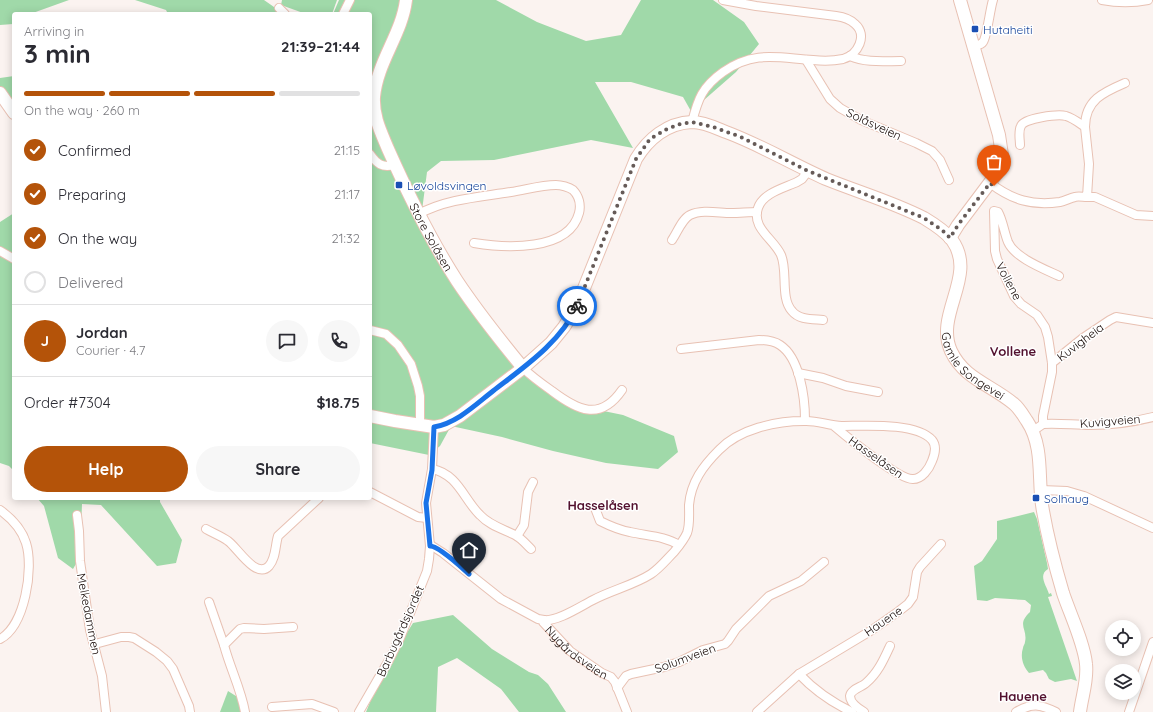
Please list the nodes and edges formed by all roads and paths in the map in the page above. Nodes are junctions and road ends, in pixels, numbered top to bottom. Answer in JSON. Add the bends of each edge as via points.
{"nodes":[{"id":1,"x":350,"y":0,"type":"edge"},
{"id":2,"x":406,"y":0,"type":"edge"},
{"id":3,"x":723,"y":0,"type":"edge"},
{"id":4,"x":960,"y":0,"type":"edge"},
{"id":5,"x":993,"y":0,"type":"edge"},
{"id":6,"x":1102,"y":0,"type":"edge"},
{"id":7,"x":1148,"y":0,"type":"edge"},
{"id":8,"x":279,"y":8,"type":"dead end"},
{"id":9,"x":283,"y":12,"type":"edge"},
{"id":10,"x":344,"y":12,"type":"edge"},
{"id":11,"x":974,"y":46,"type":"junction"},
{"id":12,"x":850,"y":56,"type":"junction"},
{"id":13,"x":806,"y":60,"type":"junction"},
{"id":14,"x":901,"y":61,"type":"dead end"},
{"id":15,"x":1125,"y":82,"type":"dead end"},
{"id":16,"x":0,"y":93,"type":"edge"},
{"id":17,"x":12,"y":110,"type":"edge"},
{"id":18,"x":692,"y":122,"type":"junction"},
{"id":19,"x":1085,"y":127,"type":"junction"},
{"id":20,"x":1020,"y":146,"type":"dead end"},
{"id":21,"x":372,"y":158,"type":"edge"},
{"id":22,"x":394,"y":165,"type":"junction"},
{"id":23,"x":808,"y":171,"type":"junction"},
{"id":24,"x":949,"y":180,"type":"dead end"},
{"id":25,"x":990,"y":183,"type":"junction"},
{"id":26,"x":1087,"y":197,"type":"junction"},
{"id":27,"x":756,"y":212,"type":"junction"},
{"id":28,"x":419,"y":214,"type":"junction"},
{"id":29,"x":1153,"y":216,"type":"edge"},
{"id":30,"x":950,"y":238,"type":"junction"},
{"id":31,"x":672,"y":240,"type":"dead end"},
{"id":32,"x":474,"y":243,"type":"dead end"},
{"id":33,"x":0,"y":251,"type":"edge"},
{"id":34,"x":12,"y":258,"type":"edge"},
{"id":35,"x":1059,"y":276,"type":"dead end"},
{"id":36,"x":823,"y":320,"type":"dead end"},
{"id":37,"x":1153,"y":322,"type":"edge"},
{"id":38,"x":372,"y":330,"type":"edge"},
{"id":39,"x":682,"y":349,"type":"dead end"},
{"id":40,"x":1052,"y":363,"type":"junction"},
{"id":41,"x":523,"y":368,"type":"junction"},
{"id":42,"x":798,"y":373,"type":"junction"},
{"id":43,"x":622,"y":390,"type":"dead end"},
{"id":44,"x":878,"y":392,"type":"dead end"},
{"id":45,"x":372,"y":416,"type":"edge"},
{"id":46,"x":1153,"y":417,"type":"edge"},
{"id":47,"x":805,"y":420,"type":"junction"},
{"id":48,"x":1043,"y":424,"type":"junction"},
{"id":49,"x":417,"y":425,"type":"junction"},
{"id":50,"x":834,"y":426,"type":"junction"},
{"id":51,"x":434,"y":427,"type":"junction"},
{"id":52,"x":1033,"y":431,"type":"junction"},
{"id":53,"x":432,"y":470,"type":"junction"},
{"id":54,"x":533,"y":482,"type":"dead end"},
{"id":55,"x":1041,"y":490,"type":"junction"},
{"id":56,"x":372,"y":493,"type":"edge"},
{"id":57,"x":317,"y":500,"type":"edge"},
{"id":58,"x":595,"y":508,"type":"dead end"},
{"id":59,"x":0,"y":510,"type":"edge"},
{"id":60,"x":77,"y":515,"type":"dead end"},
{"id":61,"x":427,"y":518,"type":"junction"},
{"id":62,"x":1153,"y":528,"type":"edge"},
{"id":63,"x":206,"y":529,"type":"dead end"},
{"id":64,"x":517,"y":536,"type":"junction"},
{"id":65,"x":941,"y":544,"type":"dead end"},
{"id":66,"x":679,"y":545,"type":"junction"},
{"id":67,"x":430,"y":546,"type":"junction"},
{"id":68,"x":532,"y":549,"type":"dead end"},
{"id":69,"x":824,"y":562,"type":"dead end"},
{"id":70,"x":209,"y":602,"type":"dead end"},
{"id":71,"x":544,"y":620,"type":"junction"},
{"id":72,"x":293,"y":627,"type":"dead end"},
{"id":73,"x":0,"y":639,"type":"edge"},
{"id":74,"x":1153,"y":642,"type":"edge"},
{"id":75,"x":94,"y":644,"type":"junction"},
{"id":76,"x":224,"y":645,"type":"junction"},
{"id":77,"x":890,"y":646,"type":"dead end"},
{"id":78,"x":799,"y":674,"type":"junction"},
{"id":79,"x":617,"y":688,"type":"junction"},
{"id":80,"x":272,"y":707,"type":"dead end"},
{"id":81,"x":1129,"y":711,"type":"edge"},
{"id":82,"x":106,"y":712,"type":"edge"},
{"id":83,"x":190,"y":712,"type":"edge"},
{"id":84,"x":245,"y":712,"type":"edge"},
{"id":85,"x":334,"y":712,"type":"edge"},
{"id":86,"x":358,"y":712,"type":"edge"},
{"id":87,"x":627,"y":712,"type":"edge"},
{"id":88,"x":757,"y":712,"type":"edge"},
{"id":89,"x":852,"y":712,"type":"edge"},
{"id":90,"x":864,"y":712,"type":"edge"},
{"id":91,"x":1016,"y":712,"type":"edge"},
{"id":92,"x":1056,"y":712,"type":"edge"},
{"id":93,"x":1080,"y":712,"type":"edge"}],
"edges":[{"from":1,"to":10,"type":"street"},
{"from":2,"to":22,"type":"main road","name":"Store Solåsen","via":[[404,14],[386,55],[374,98],[379,129]]},
{"from":3,"to":12,"type":"street","via":[[847,18],[856,24],[861,37],[858,48]]},
{"from":4,"to":11,"type":"main road"},
{"from":5,"to":11,"type":"street","via":[[986,37]]},
{"from":6,"to":7,"type":"street"},
{"from":8,"to":9,"type":"street"},
{"from":11,"to":25,"type":"main road","via":[[1002,147],[1000,165]]},
{"from":12,"to":13,"type":"street","via":[[828,61]]},
{"from":12,"to":14,"type":"street","via":[[857,60]]},
{"from":13,"to":18,"type":"street","via":[[771,56],[732,65],[706,88],[698,100]]},
{"from":13,"to":24,"type":"street","name":"Solåsveien","via":[[830,99],[840,108],[932,151],[940,160]]},
{"from":15,"to":19,"type":"street","via":[[1095,100],[1089,108]]},
{"from":16,"to":17,"type":"main road"},
{"from":18,"to":23,"type":"main road","via":[[741,137]]},
{"from":18,"to":41,"type":"main road","via":[[667,129],[650,139],[639,154],[576,308],[550,343]]},
{"from":19,"to":20,"type":"street","via":[[1065,116],[1031,119],[1020,127]]},
{"from":19,"to":26,"type":"street","via":[[1089,164]]},
{"from":21,"to":22,"type":"street","via":[[381,166]]},
{"from":22,"to":28,"type":"main road","name":"Store Solåsen"},
{"from":23,"to":27,"type":"street","via":[[798,182],[764,198]]},
{"from":23,"to":30,"type":"main road","via":[[924,218]]},
{"from":25,"to":26,"type":"street","via":[[1013,198],[1044,204]]},
{"from":25,"to":30,"type":"main road"},
{"from":26,"to":29,"type":"street","via":[[1095,197],[1136,215]]},
{"from":27,"to":31,"type":"street","via":[[692,214],[684,220]]},
{"from":27,"to":36,"type":"street","via":[[761,229],[782,256],[786,296],[790,309],[802,318]]},
{"from":28,"to":32,"type":"street","via":[[441,204],[556,185],[572,189],[576,193],[580,208],[578,218],[573,227],[554,239],[524,246]]},
{"from":28,"to":41,"type":"main road","name":"Store Solåsen","via":[[458,282]]},
{"from":30,"to":52,"type":"main road","name":"Gamle Songevei","via":[[958,249],[960,269],[948,322],[950,348],[957,362],[967,373],[1016,406]]},
{"from":33,"to":34,"type":"street"},
{"from":35,"to":40,"type":"street","name":"Vollene","via":[[1034,264],[1013,249],[1008,242],[998,212],[994,211],[997,259],[1014,296],[1037,315],[1045,328]]},
{"from":37,"to":40,"type":"street","name":"Kuvigheia","via":[[1116,317],[1083,338]]},
{"from":38,"to":49,"type":"street","via":[[386,334],[398,345],[411,364],[420,396],[420,421]]},
{"from":39,"to":42,"type":"street","via":[[770,341],[785,349]]},
{"from":40,"to":48,"type":"street","name":"Vollene"},
{"from":41,"to":43,"type":"street","via":[[569,404],[580,408],[601,409]]},
{"from":41,"to":51,"type":"main road","via":[[460,416],[444,425]]},
{"from":42,"to":44,"type":"street"},
{"from":42,"to":47,"type":"street","via":[[804,395]]},
{"from":45,"to":49,"type":"main road"},
{"from":46,"to":48,"type":"street","name":"Kuvigveien","via":[[1091,425]]},
{"from":47,"to":50,"type":"street","name":"Hasselåsen"},
{"from":47,"to":66,"type":"street","name":"Hasselåsen","via":[[748,432],[719,449],[702,469],[693,486],[687,531]]},
{"from":48,"to":52,"type":"street"},
{"from":49,"to":51,"type":"main road"},
{"from":50,"to":50,"type":"street","name":"Hasselåsen","via":[[896,427],[915,430],[931,439],[935,445],[935,453],[924,474],[919,478],[906,478]]},
{"from":51,"to":53,"type":"street"},
{"from":52,"to":55,"type":"main road","name":"Gamle Songevei","via":[[1038,446]]},
{"from":53,"to":61,"type":"street","via":[[426,503]]},
{"from":53,"to":64,"type":"street","via":[[454,481],[480,515]]},
{"from":54,"to":64,"type":"street","via":[[528,492],[524,525]]},
{"from":55,"to":62,"type":"street","via":[[1067,491],[1084,496]]},
{"from":55,"to":93,"type":"main road","name":"Gamle Songevei","via":[[1042,510],[1054,562],[1086,658],[1087,674]]},
{"from":56,"to":61,"type":"street","via":[[418,518]]},
{"from":57,"to":63,"type":"street","via":[[278,536],[274,559],[264,569],[258,569],[246,561],[227,540]]},
{"from":58,"to":66,"type":"street","via":[[600,521],[609,526],[663,538]]},
{"from":59,"to":73,"type":"street","via":[[8,515],[19,529],[26,542],[29,557],[26,592],[18,618],[7,635]]},
{"from":60,"to":75,"type":"street","name":"Melkedammen","via":[[80,561]]},
{"from":61,"to":67,"type":"street"},
{"from":64,"to":68,"type":"street"},
{"from":65,"to":78,"type":"street","name":"Hauene","via":[[917,572],[913,597],[908,604],[872,630]]},
{"from":66,"to":71,"type":"street","name":"Hasselåsen","via":[[653,573],[554,619]]},
{"from":67,"to":71,"type":"street","name":"Nygårdsveien","via":[[443,553],[502,599]]},
{"from":67,"to":86,"type":"street","name":"Barbugårdsjordet","via":[[427,572],[400,638]]},
{"from":69,"to":79,"type":"street","name":"Solumveien","via":[[801,581],[768,596],[725,644],[703,650],[664,667],[626,676]]},
{"from":70,"to":76,"type":"street"},
{"from":71,"to":79,"type":"street","name":"Nygårdsveien","via":[[543,622],[570,651],[611,677]]},
{"from":72,"to":76,"type":"street","via":[[240,629]]},
{"from":74,"to":81,"type":"street"},
{"from":75,"to":82,"type":"street","name":"Melkedammen","via":[[102,676]]},
{"from":75,"to":83,"type":"street","via":[[129,637],[156,652],[173,669]]},
{"from":76,"to":84,"type":"street"},
{"from":77,"to":90,"type":"street","name":"Hauene","via":[[875,673],[851,695],[854,704]]},
{"from":78,"to":88,"type":"street","name":"Hauene"},
{"from":78,"to":89,"type":"street","via":[[823,696]]},
{"from":79,"to":87,"type":"street","name":"Nygårdsveien"},
{"from":80,"to":85,"type":"street","via":[[312,704]]},
{"from":91,"to":92,"type":"street","via":[[1036,705],[1045,706]]}]}
